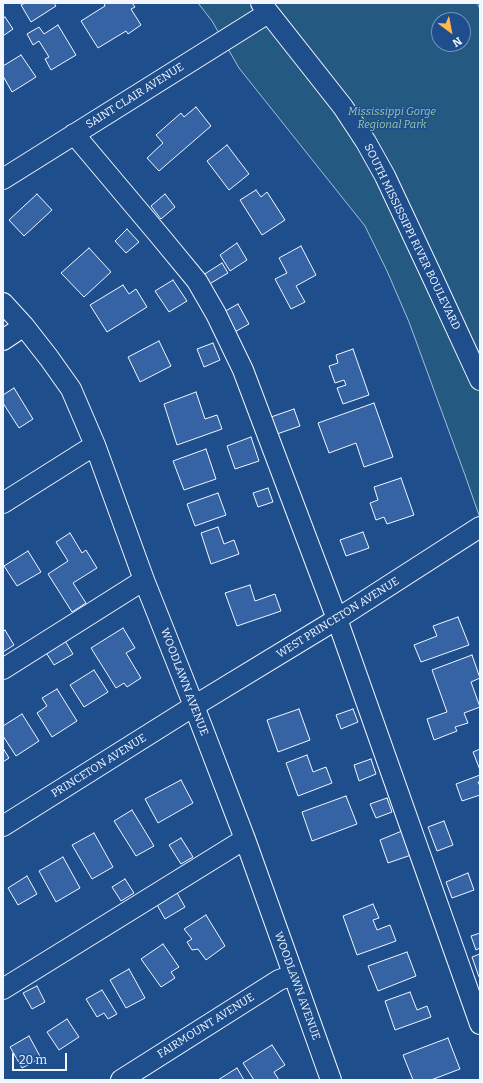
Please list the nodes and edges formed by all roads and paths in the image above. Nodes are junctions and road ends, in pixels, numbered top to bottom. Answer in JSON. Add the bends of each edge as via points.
{"nodes":[{"id":1,"x":264,"y":8,"type":"edge"},
{"id":2,"x":74,"y":134,"type":"junction"},
{"id":3,"x":3,"y":179,"type":"edge"},
{"id":4,"x":3,"y":303,"type":"edge"},
{"id":5,"x":24,"y":326,"type":"junction"},
{"id":6,"x":3,"y":340,"type":"edge"},
{"id":7,"x":480,"y":380,"type":"edge"},
{"id":8,"x":95,"y":445,"type":"junction"},
{"id":9,"x":3,"y":503,"type":"edge"},
{"id":10,"x":480,"y":527,"type":"edge"},
{"id":11,"x":144,"y":580,"type":"junction"},
{"id":12,"x":337,"y":619,"type":"junction"},
{"id":13,"x":3,"y":669,"type":"edge"},
{"id":14,"x":194,"y":706,"type":"junction"},
{"id":15,"x":3,"y":826,"type":"edge"},
{"id":16,"x":245,"y":839,"type":"junction"},
{"id":17,"x":293,"y":975,"type":"junction"},
{"id":18,"x":3,"y":989,"type":"edge"},
{"id":19,"x":480,"y":1024,"type":"edge"},
{"id":20,"x":121,"y":1080,"type":"edge"},
{"id":21,"x":331,"y":1080,"type":"edge"}],
"edges":[{"from":1,"to":2,"type":"street","name":"SAINT CLAIR AVENUE"},
{"from":1,"to":7,"type":"street","name":"SOUTH MISSISSIPPI RIVER BOULEVARD","via":[[343,107],[366,142],[432,274]]},
{"from":2,"to":3,"type":"street","name":"SAINT CLAIR AVENUE"},
{"from":2,"to":12,"type":"street","via":[[197,281],[216,314],[243,370]]},
{"from":4,"to":5,"type":"street","name":"WOODLAWN AVENUE"},
{"from":5,"to":6,"type":"street"},
{"from":5,"to":8,"type":"street","name":"WOODLAWN AVENUE","via":[[71,389]]},
{"from":8,"to":9,"type":"street"},
{"from":8,"to":11,"type":"street","name":"WOODLAWN AVENUE"},
{"from":10,"to":12,"type":"street","name":"WEST PRINCETON AVENUE"},
{"from":11,"to":13,"type":"street"},
{"from":11,"to":14,"type":"street","name":"WOODLAWN AVENUE"},
{"from":12,"to":14,"type":"street","name":"WEST PRINCETON AVENUE"},
{"from":12,"to":19,"type":"street"},
{"from":14,"to":15,"type":"street","name":"PRINCETON AVENUE"},
{"from":14,"to":16,"type":"street","name":"WOODLAWN AVENUE"},
{"from":16,"to":17,"type":"street","name":"WOODLAWN AVENUE"},
{"from":16,"to":18,"type":"street"},
{"from":17,"to":20,"type":"street","name":"FAIRMOUNT AVENUE","via":[[279,980]]},
{"from":17,"to":21,"type":"street","name":"WOODLAWN AVENUE"}]}
